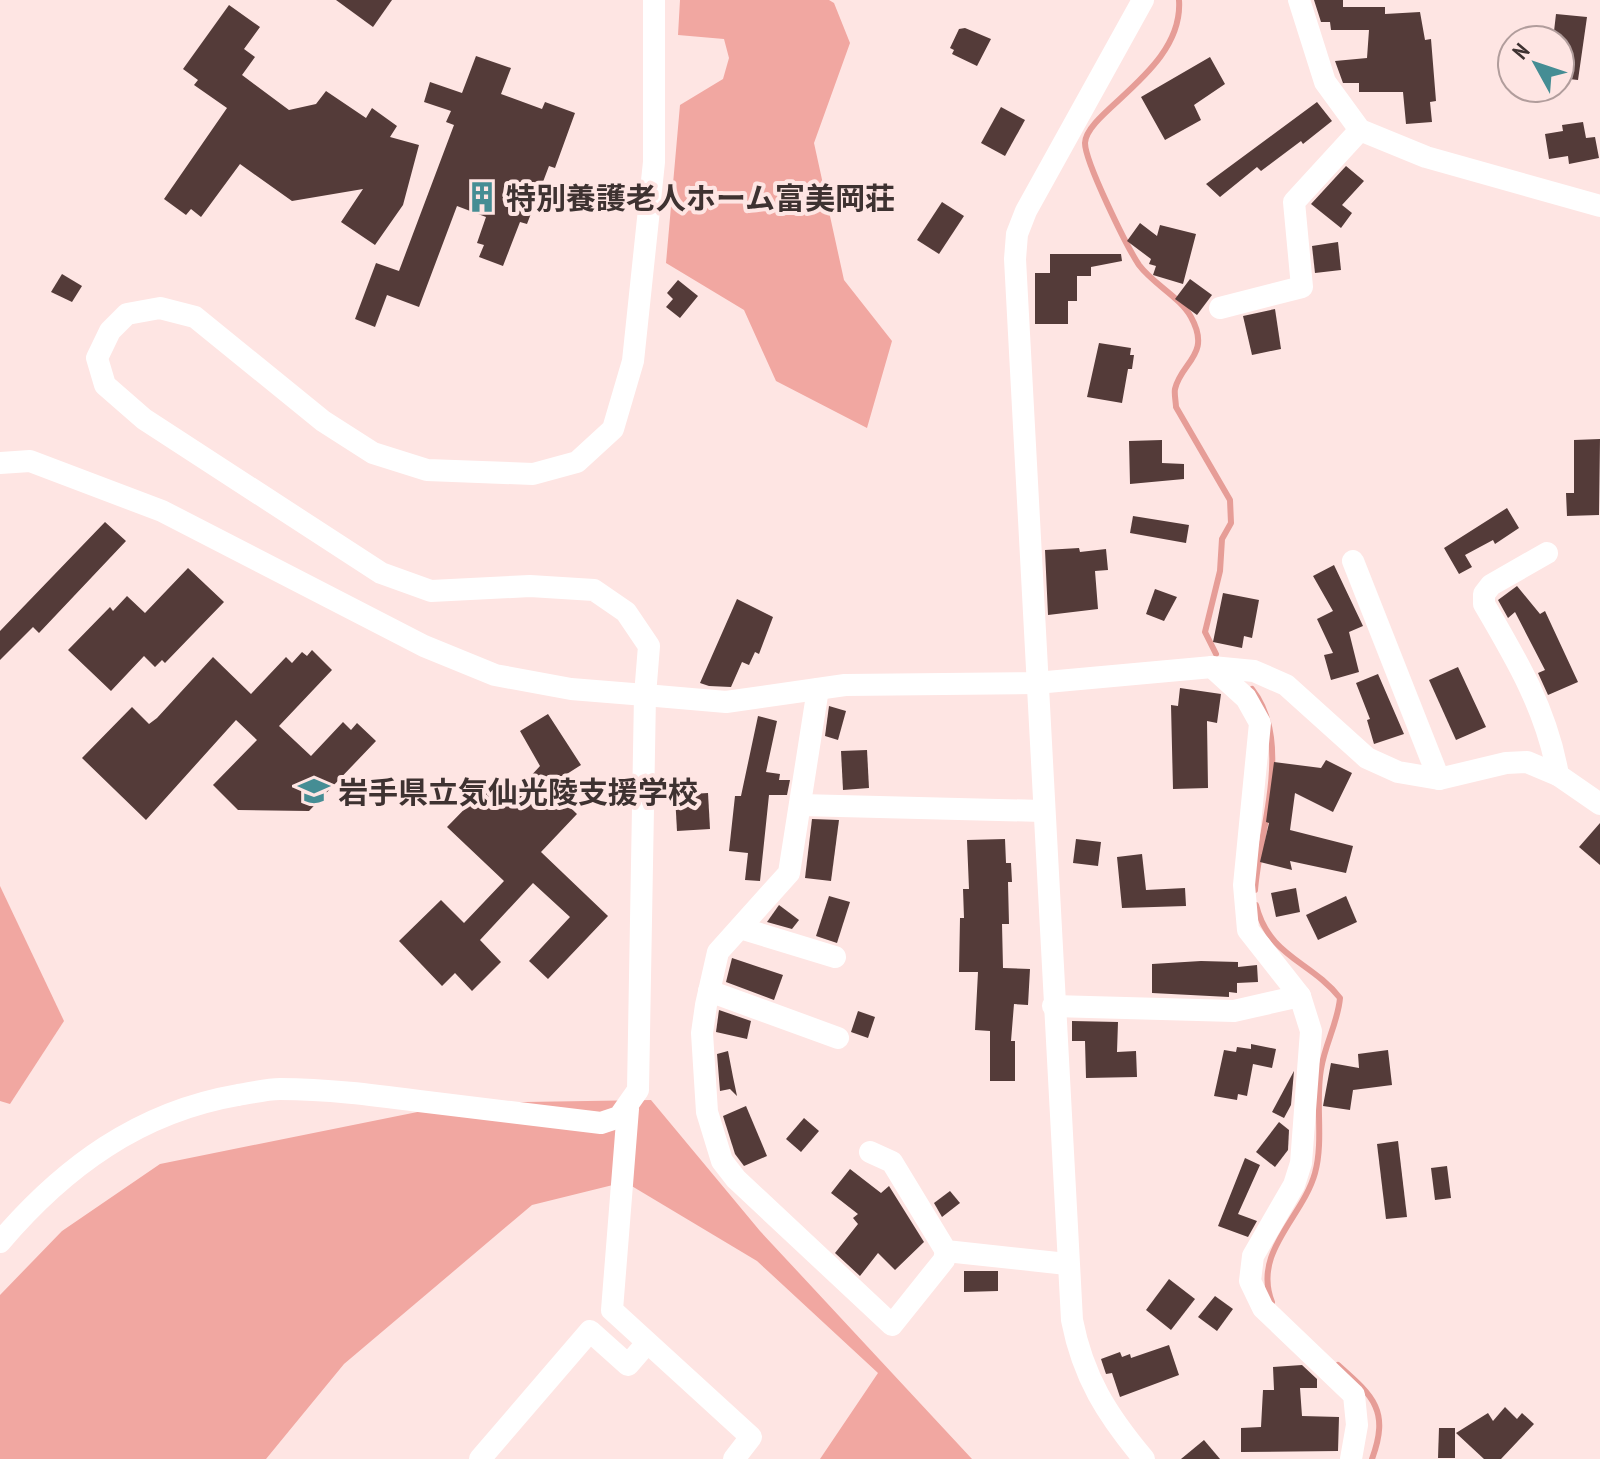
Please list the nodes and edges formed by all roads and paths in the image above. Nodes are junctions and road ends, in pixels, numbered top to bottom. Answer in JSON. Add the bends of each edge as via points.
{"nodes":[{"id":1,"x":654,"y":0,"type":"edge"},
{"id":2,"x":1143,"y":0,"type":"edge"},
{"id":3,"x":1299,"y":0,"type":"edge"},
{"id":4,"x":1360,"y":130,"type":"junction"},
{"id":5,"x":1600,"y":206,"type":"edge"},
{"id":6,"x":1220,"y":308,"type":"dead end"},
{"id":7,"x":0,"y":463,"type":"edge"},
{"id":8,"x":1547,"y":553,"type":"dead end"},
{"id":9,"x":1353,"y":561,"type":"dead end"},
{"id":10,"x":1212,"y":667,"type":"junction"},
{"id":11,"x":1036,"y":683,"type":"junction"},
{"id":12,"x":818,"y":689,"type":"junction"},
{"id":13,"x":645,"y":695,"type":"junction"},
{"id":14,"x":1558,"y":775,"type":"junction"},
{"id":15,"x":1439,"y":779,"type":"junction"},
{"id":16,"x":1600,"y":804,"type":"edge"},
{"id":17,"x":800,"y":805,"type":"junction"},
{"id":18,"x":1043,"y":811,"type":"junction"},
{"id":19,"x":740,"y":928,"type":"junction"},
{"id":20,"x":835,"y":957,"type":"dead end"},
{"id":21,"x":709,"y":991,"type":"junction"},
{"id":22,"x":1300,"y":996,"type":"junction"},
{"id":23,"x":1053,"y":1006,"type":"junction"},
{"id":24,"x":838,"y":1038,"type":"dead end"},
{"id":25,"x":628,"y":1109,"type":"junction"},
{"id":26,"x":870,"y":1152,"type":"dead end"},
{"id":27,"x":0,"y":1242,"type":"edge"},
{"id":28,"x":946,"y":1251,"type":"junction"},
{"id":29,"x":1067,"y":1264,"type":"junction"},
{"id":30,"x":647,"y":1343,"type":"junction"},
{"id":31,"x":1353,"y":1458,"type":"edge"},
{"id":32,"x":480,"y":1459,"type":"edge"},
{"id":33,"x":734,"y":1459,"type":"edge"},
{"id":34,"x":1144,"y":1459,"type":"edge"}],
"edges":[{"from":1,"to":13,"type":"street","via":[[654,162],[633,361],[613,429],[577,462],[533,474],[427,470],[373,453],[323,421],[195,317],[160,308],[127,314],[110,331],[97,358],[105,385],[144,419],[381,573],[431,591],[530,586],[594,590],[626,612],[649,646]]},
{"from":2,"to":11,"type":"street","via":[[1017,234]]},
{"from":3,"to":4,"type":"street","via":[[1325,82]]},
{"from":4,"to":5,"type":"street","via":[[1426,157]]},
{"from":4,"to":6,"type":"street","via":[[1294,202],[1302,287]]},
{"from":7,"to":13,"type":"street","via":[[30,461],[162,511],[424,646],[495,675]]},
{"from":8,"to":14,"type":"street","via":[[1491,585],[1484,604],[1528,678],[1553,745]]},
{"from":9,"to":15,"type":"street"},
{"from":10,"to":11,"type":"street"},
{"from":10,"to":15,"type":"street","via":[[1271,677],[1367,758],[1398,772]]},
{"from":10,"to":22,"type":"street","via":[[1246,698],[1260,723],[1244,885],[1248,930]]},
{"from":11,"to":12,"type":"street","via":[[943,681]]},
{"from":11,"to":18,"type":"street"},
{"from":12,"to":13,"type":"street","via":[[726,702]]},
{"from":12,"to":17,"type":"street"},
{"from":13,"to":25,"type":"street","via":[[638,1090]]},
{"from":14,"to":15,"type":"street","via":[[1527,762]]},
{"from":14,"to":16,"type":"street"},
{"from":17,"to":18,"type":"street"},
{"from":17,"to":19,"type":"street","via":[[789,873]]},
{"from":18,"to":23,"type":"street"},
{"from":19,"to":20,"type":"street"},
{"from":19,"to":21,"type":"street","via":[[718,952]]},
{"from":21,"to":24,"type":"street"},
{"from":21,"to":28,"type":"street","via":[[702,1033],[707,1112],[722,1161],[736,1179],[892,1325]]},
{"from":22,"to":23,"type":"street","via":[[1234,1011]]},
{"from":22,"to":31,"type":"street","via":[[1311,1031],[1301,1163],[1253,1256],[1250,1281],[1263,1308],[1354,1395]]},
{"from":23,"to":29,"type":"street"},
{"from":25,"to":27,"type":"street","via":[[601,1123],[341,1091],[277,1089],[213,1099],[115,1138],[36,1200]]},
{"from":25,"to":30,"type":"street","via":[[612,1310]]},
{"from":26,"to":28,"type":"street","via":[[892,1162]]},
{"from":28,"to":29,"type":"street"},
{"from":29,"to":34,"type":"street","via":[[1079,1356],[1113,1423]]},
{"from":30,"to":32,"type":"street","via":[[628,1365],[590,1331]]},
{"from":30,"to":33,"type":"street","via":[[751,1437]]}]}
